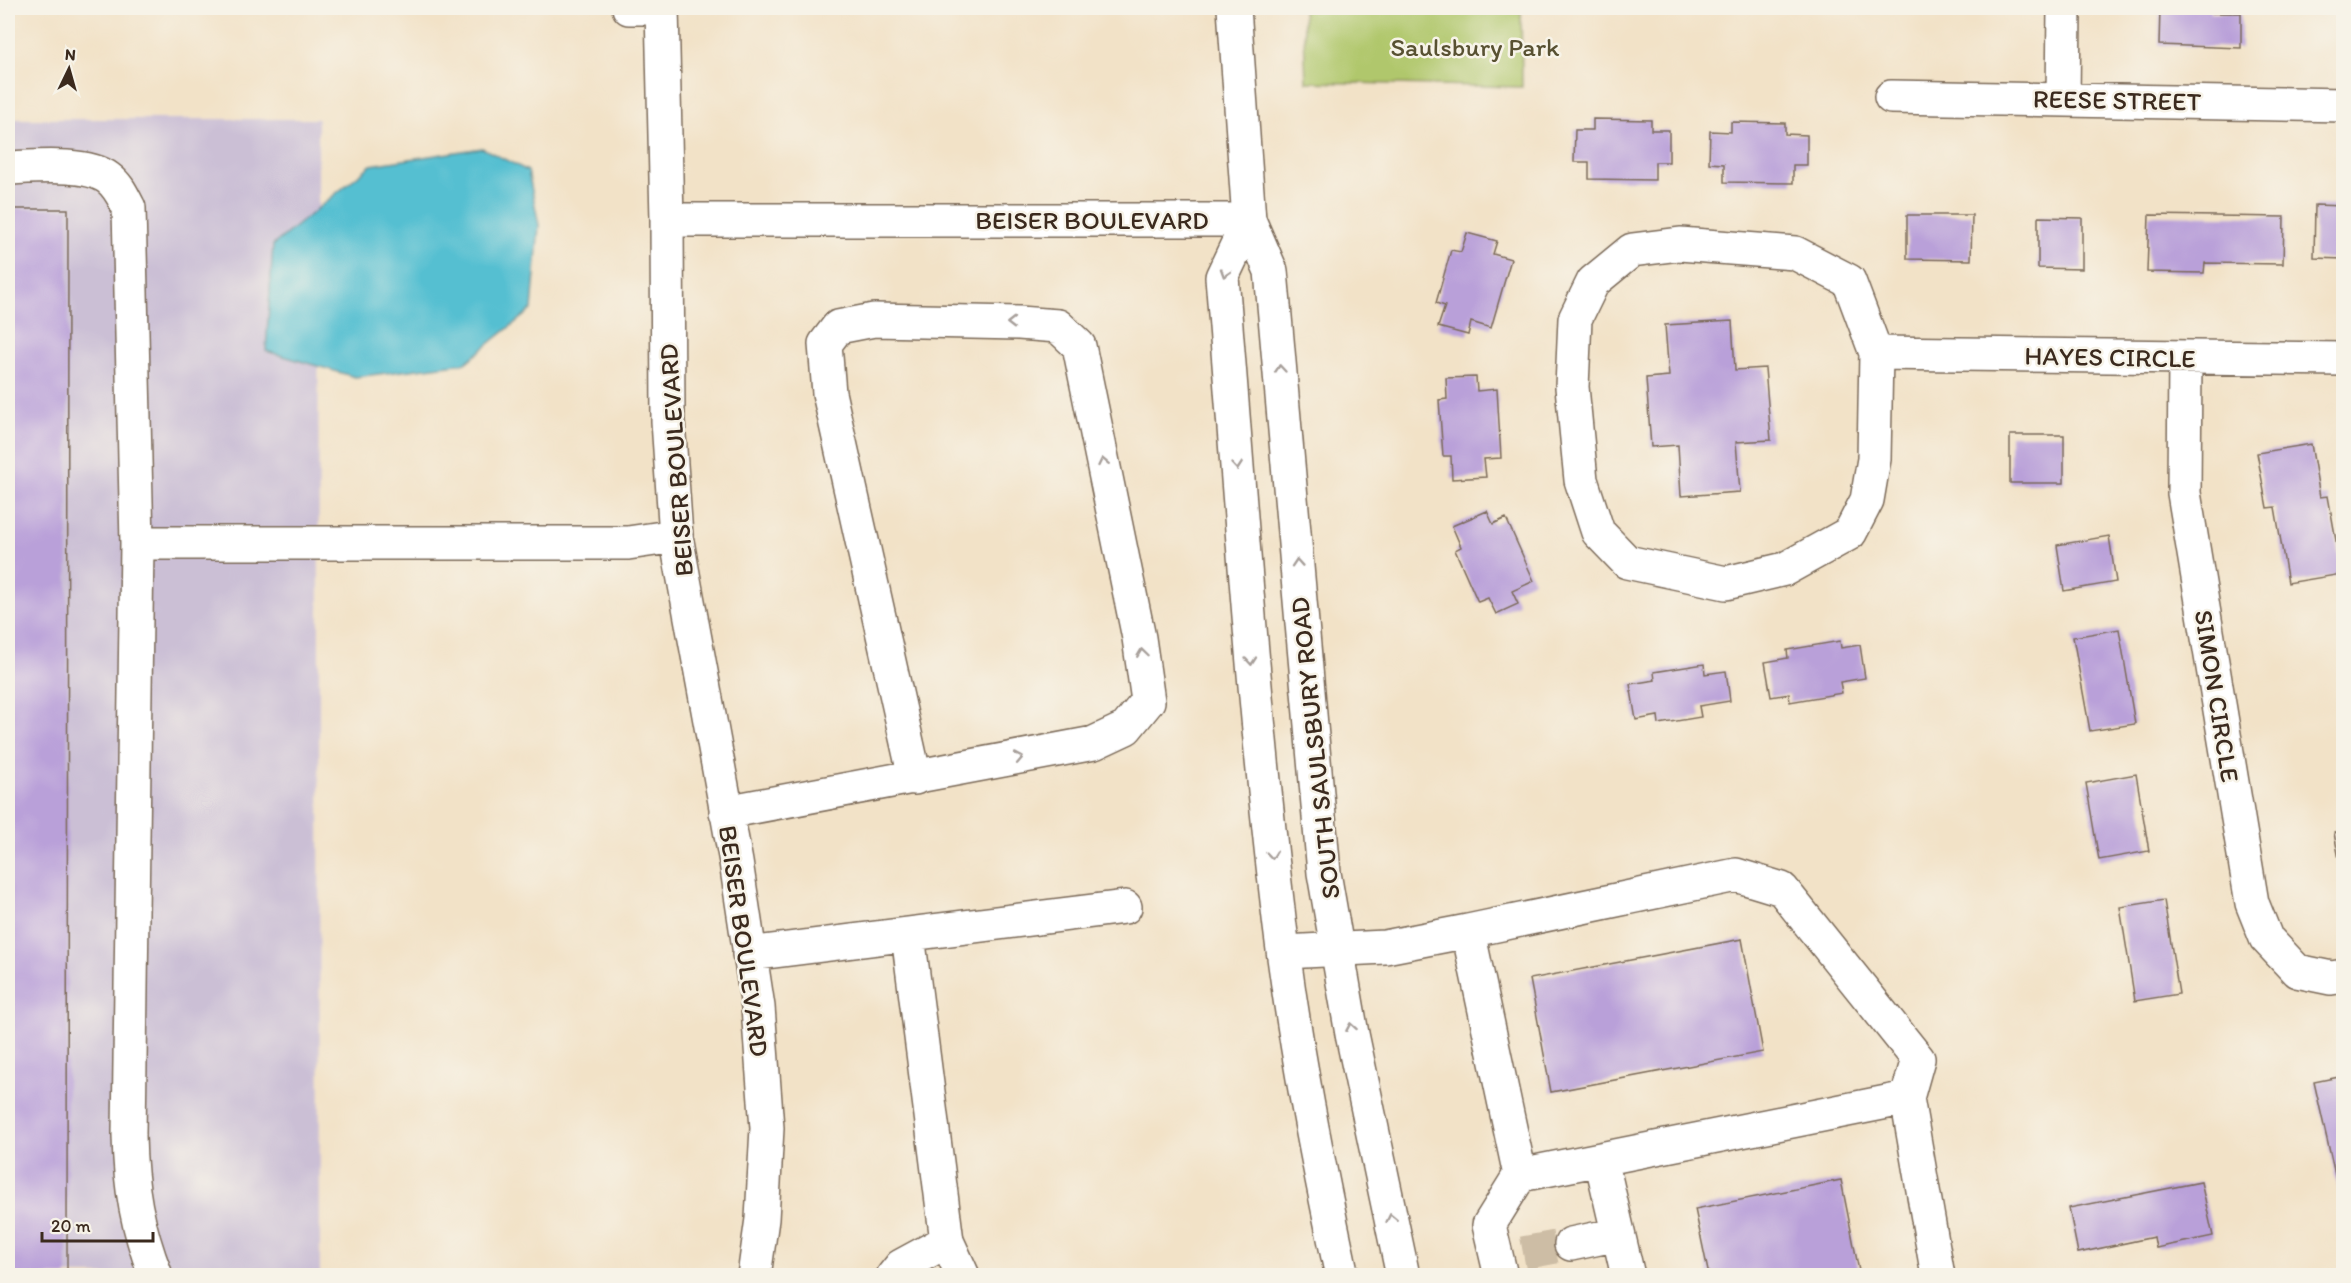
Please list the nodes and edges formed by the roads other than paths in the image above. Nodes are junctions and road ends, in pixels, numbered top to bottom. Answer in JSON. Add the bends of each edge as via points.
{"nodes":[{"id":1,"x":629,"y":8,"type":"edge"},
{"id":2,"x":662,"y":8,"type":"edge"},
{"id":3,"x":1234,"y":8,"type":"edge"},
{"id":4,"x":2064,"y":8,"type":"edge"},
{"id":5,"x":1890,"y":97,"type":"dead end"},
{"id":6,"x":2062,"y":99,"type":"junction"},
{"id":7,"x":2343,"y":105,"type":"edge"},
{"id":8,"x":8,"y":168,"type":"edge"},
{"id":9,"x":667,"y":220,"type":"junction"},
{"id":10,"x":1249,"y":220,"type":"junction"},
{"id":11,"x":1876,"y":353,"type":"junction"},
{"id":12,"x":2185,"y":358,"type":"junction"},
{"id":13,"x":2343,"y":359,"type":"edge"},
{"id":14,"x":676,"y":536,"type":"junction"},
{"id":15,"x":137,"y":543,"type":"junction"},
{"id":16,"x":915,"y":778,"type":"junction"},
{"id":17,"x":726,"y":812,"type":"junction"},
{"id":18,"x":1125,"y":907,"type":"dead end"},
{"id":19,"x":1468,"y":931,"type":"junction"},
{"id":20,"x":908,"y":935,"type":"junction"},
{"id":21,"x":1338,"y":948,"type":"junction"},
{"id":22,"x":1284,"y":952,"type":"junction"},
{"id":23,"x":749,"y":954,"type":"junction"},
{"id":24,"x":2343,"y":976,"type":"edge"},
{"id":25,"x":1907,"y":1098,"type":"junction"},
{"id":26,"x":1601,"y":1159,"type":"junction"},
{"id":27,"x":1520,"y":1176,"type":"junction"},
{"id":28,"x":1618,"y":1234,"type":"junction"},
{"id":29,"x":946,"y":1241,"type":"junction"},
{"id":30,"x":1571,"y":1244,"type":"tunnel mouth"},
{"id":31,"x":1507,"y":1262,"type":"edge"},
{"id":32,"x":156,"y":1275,"type":"edge"},
{"id":33,"x":754,"y":1275,"type":"edge"},
{"id":34,"x":893,"y":1275,"type":"edge"},
{"id":35,"x":963,"y":1275,"type":"edge"},
{"id":36,"x":1342,"y":1275,"type":"edge"},
{"id":37,"x":1403,"y":1275,"type":"edge"},
{"id":38,"x":1629,"y":1275,"type":"edge"},
{"id":39,"x":1938,"y":1275,"type":"edge"}],
"edges":[{"from":1,"to":2,"type":"street"},
{"from":2,"to":9,"type":"street"},
{"from":3,"to":10,"type":"street","name":"SOUTH SAULSBURY ROAD"},
{"from":4,"to":6,"type":"street"},
{"from":5,"to":6,"type":"street","name":"REESE STREET"},
{"from":6,"to":7,"type":"street","name":"REESE STREET"},
{"from":8,"to":15,"type":"street","via":[[85,170],[107,177],[120,190],[129,208]]},
{"from":9,"to":10,"type":"street","name":"BEISER BOULEVARD"},
{"from":9,"to":14,"type":"street","name":"BEISER BOULEVARD","via":[[668,421]]},
{"from":21,"to":10,"type":"street","name":"SOUTH SAULSBURY ROAD","one_way":true,"via":[[1324,873],[1272,271]]},
{"from":10,"to":22,"type":"street","name":"SOUTH SAULSBURY ROAD","one_way":true,"via":[[1222,277],[1251,658]]},
{"from":11,"to":11,"type":"street","via":[[1849,281],[1795,253],[1680,244],[1632,250],[1593,282],[1575,319],[1572,387],[1581,480],[1598,532],[1627,562],[1726,583],[1785,569],[1850,533],[1867,500],[1874,459]]},
{"from":11,"to":12,"type":"street","name":"HAYES CIRCLE"},
{"from":12,"to":13,"type":"street","name":"HAYES CIRCLE"},
{"from":12,"to":24,"type":"street","name":"SIMON CIRCLE","via":[[2184,493],[2252,903],[2266,938],[2297,971],[2331,978]]},
{"from":14,"to":15,"type":"street","via":[[628,543]]},
{"from":14,"to":17,"type":"street","name":"BEISER BOULEVARD"},
{"from":15,"to":32,"type":"street","via":[[129,1136],[136,1215]]},
{"from":16,"to":16,"type":"street","one_way":true,"via":[[1094,743],[1126,728],[1148,700],[1139,638],[1079,346],[1058,326],[874,320],[838,327],[825,344],[829,393]]},
{"from":16,"to":17,"type":"street"},
{"from":17,"to":23,"type":"street","name":"BEISER BOULEVARD"},
{"from":18,"to":20,"type":"street"},
{"from":19,"to":21,"type":"street","via":[[1385,947]]},
{"from":19,"to":25,"type":"street","via":[[1736,875],[1782,889],[1918,1059]]},
{"from":19,"to":27,"type":"street"},
{"from":20,"to":23,"type":"street"},
{"from":20,"to":29,"type":"street"},
{"from":21,"to":22,"type":"street"},
{"from":37,"to":21,"type":"street","name":"SOUTH SAULSBURY ROAD","one_way":true,"via":[[1352,1034]]},
{"from":22,"to":36,"type":"street","name":"SOUTH SAULSBURY ROAD","via":[[1309,1111]]},
{"from":23,"to":33,"type":"street","name":"BEISER BOULEVARD","via":[[758,1007],[767,1128]]},
{"from":25,"to":26,"type":"street"},
{"from":25,"to":39,"type":"street"},
{"from":26,"to":27,"type":"street"},
{"from":26,"to":28,"type":"street"},
{"from":27,"to":31,"type":"street","via":[[1488,1225]]},
{"from":28,"to":30,"type":"street"},
{"from":28,"to":38,"type":"street"},
{"from":29,"to":34,"type":"street","via":[[901,1266]]},
{"from":29,"to":35,"type":"street"}]}
